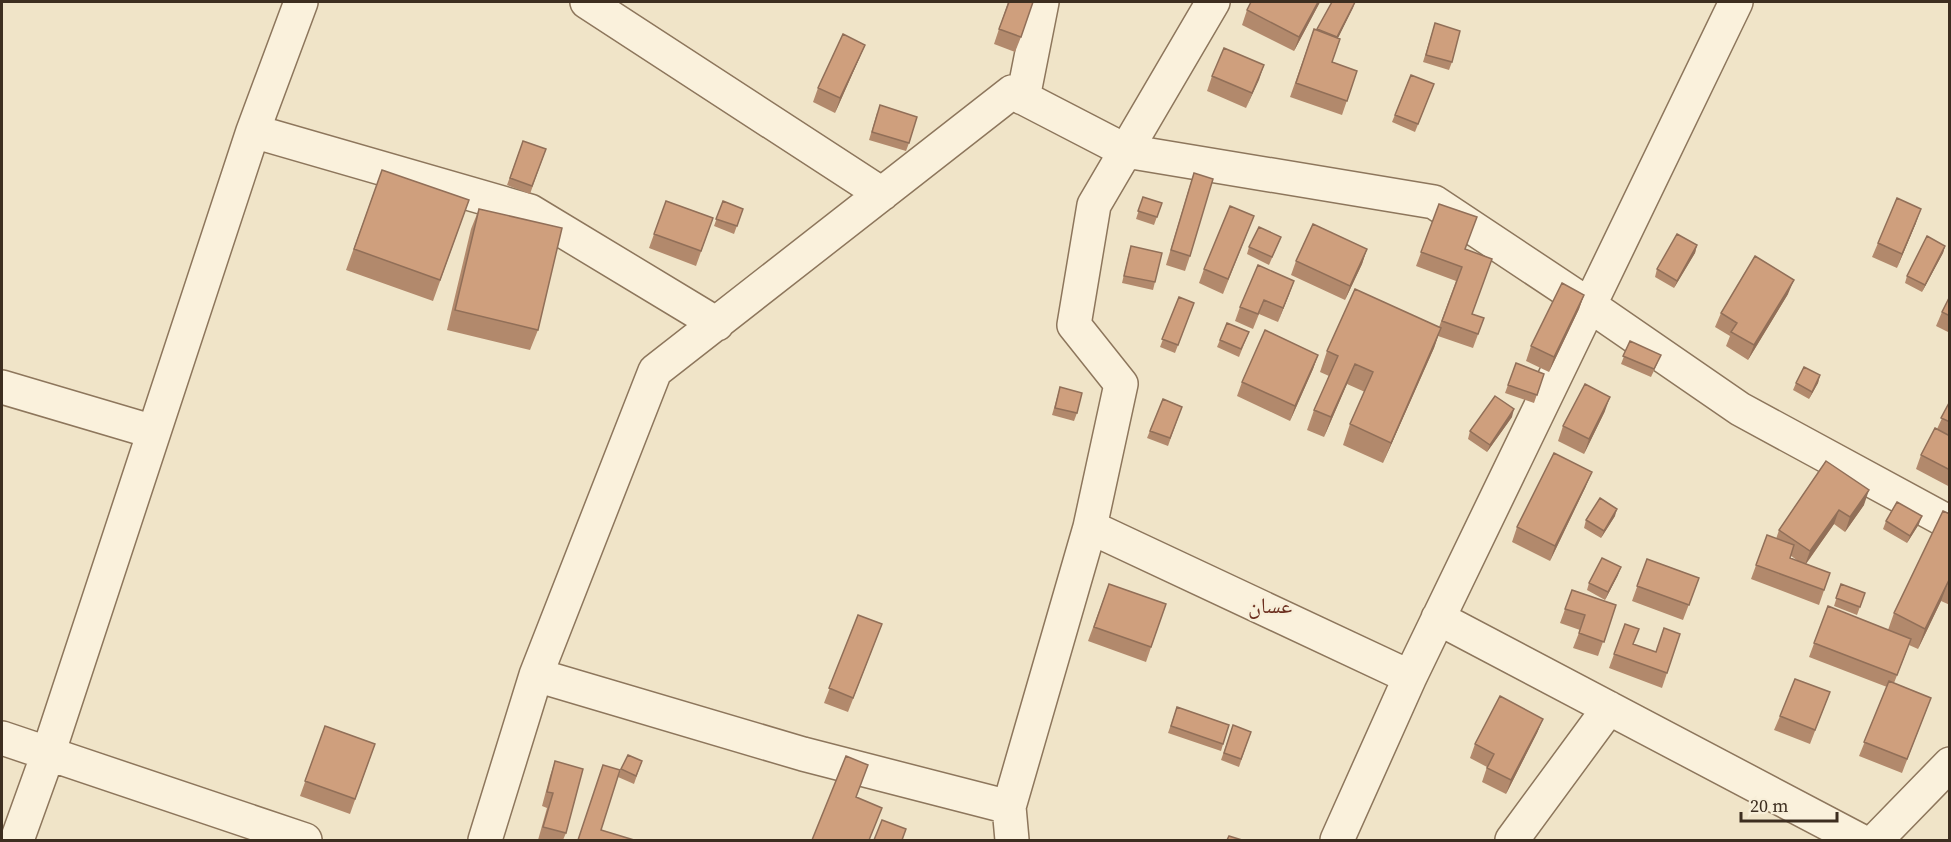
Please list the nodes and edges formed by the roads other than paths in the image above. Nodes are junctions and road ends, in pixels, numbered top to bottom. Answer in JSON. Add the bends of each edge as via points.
{"nodes":[{"id":1,"x":301,"y":2,"type":"edge"},
{"id":2,"x":587,"y":2,"type":"edge"},
{"id":3,"x":1042,"y":2,"type":"edge"},
{"id":4,"x":1213,"y":2,"type":"edge"},
{"id":5,"x":1737,"y":2,"type":"edge"},
{"id":6,"x":1023,"y":98,"type":"junction"},
{"id":7,"x":253,"y":131,"type":"junction"},
{"id":8,"x":1126,"y":151,"type":"junction"},
{"id":9,"x":882,"y":194,"type":"junction"},
{"id":10,"x":1589,"y":305,"type":"junction"},
{"id":11,"x":717,"y":324,"type":"junction"},
{"id":12,"x":2,"y":387,"type":"edge"},
{"id":13,"x":154,"y":432,"type":"junction"},
{"id":14,"x":1950,"y":523,"type":"edge"},
{"id":15,"x":1090,"y":527,"type":"junction"},
{"id":16,"x":1438,"y":618,"type":"junction"},
{"id":17,"x":536,"y":675,"type":"junction"},
{"id":18,"x":1410,"y":677,"type":"junction"},
{"id":19,"x":1609,"y":708,"type":"junction"},
{"id":20,"x":2,"y":738,"type":"edge"},
{"id":21,"x":48,"y":754,"type":"junction"},
{"id":22,"x":1950,"y":764,"type":"edge"},
{"id":23,"x":1009,"y":807,"type":"junction"},
{"id":24,"x":17,"y":840,"type":"edge"},
{"id":25,"x":305,"y":840,"type":"edge"},
{"id":26,"x":484,"y":840,"type":"edge"},
{"id":27,"x":1012,"y":840,"type":"edge"},
{"id":28,"x":1337,"y":840,"type":"edge"},
{"id":29,"x":1512,"y":840,"type":"edge"},
{"id":30,"x":1859,"y":840,"type":"edge"},
{"id":31,"x":1875,"y":840,"type":"edge"}],
"edges":[{"from":1,"to":7,"type":"street"},
{"from":2,"to":9,"type":"street"},
{"from":3,"to":6,"type":"street"},
{"from":4,"to":8,"type":"street"},
{"from":5,"to":10,"type":"street"},
{"from":6,"to":8,"type":"street"},
{"from":6,"to":9,"type":"street","via":[[1012,92]]},
{"from":7,"to":11,"type":"street","via":[[530,211]]},
{"from":7,"to":13,"type":"street"},
{"from":8,"to":10,"type":"street","via":[[1434,202]]},
{"from":8,"to":15,"type":"street","via":[[1094,205],[1074,325],[1121,384]]},
{"from":9,"to":11,"type":"street"},
{"from":10,"to":14,"type":"street","via":[[1740,409]]},
{"from":10,"to":16,"type":"street"},
{"from":11,"to":17,"type":"street","via":[[655,371]]},
{"from":12,"to":13,"type":"street"},
{"from":13,"to":21,"type":"street"},
{"from":15,"to":18,"type":"street"},
{"from":15,"to":23,"type":"street"},
{"from":16,"to":18,"type":"street"},
{"from":16,"to":19,"type":"street"},
{"from":17,"to":23,"type":"street","via":[[803,754]]},
{"from":17,"to":26,"type":"street"},
{"from":18,"to":28,"type":"street"},
{"from":19,"to":29,"type":"street"},
{"from":19,"to":30,"type":"street"},
{"from":20,"to":21,"type":"street"},
{"from":21,"to":24,"type":"street"},
{"from":21,"to":25,"type":"street"},
{"from":22,"to":31,"type":"street"},
{"from":23,"to":27,"type":"street"}]}
